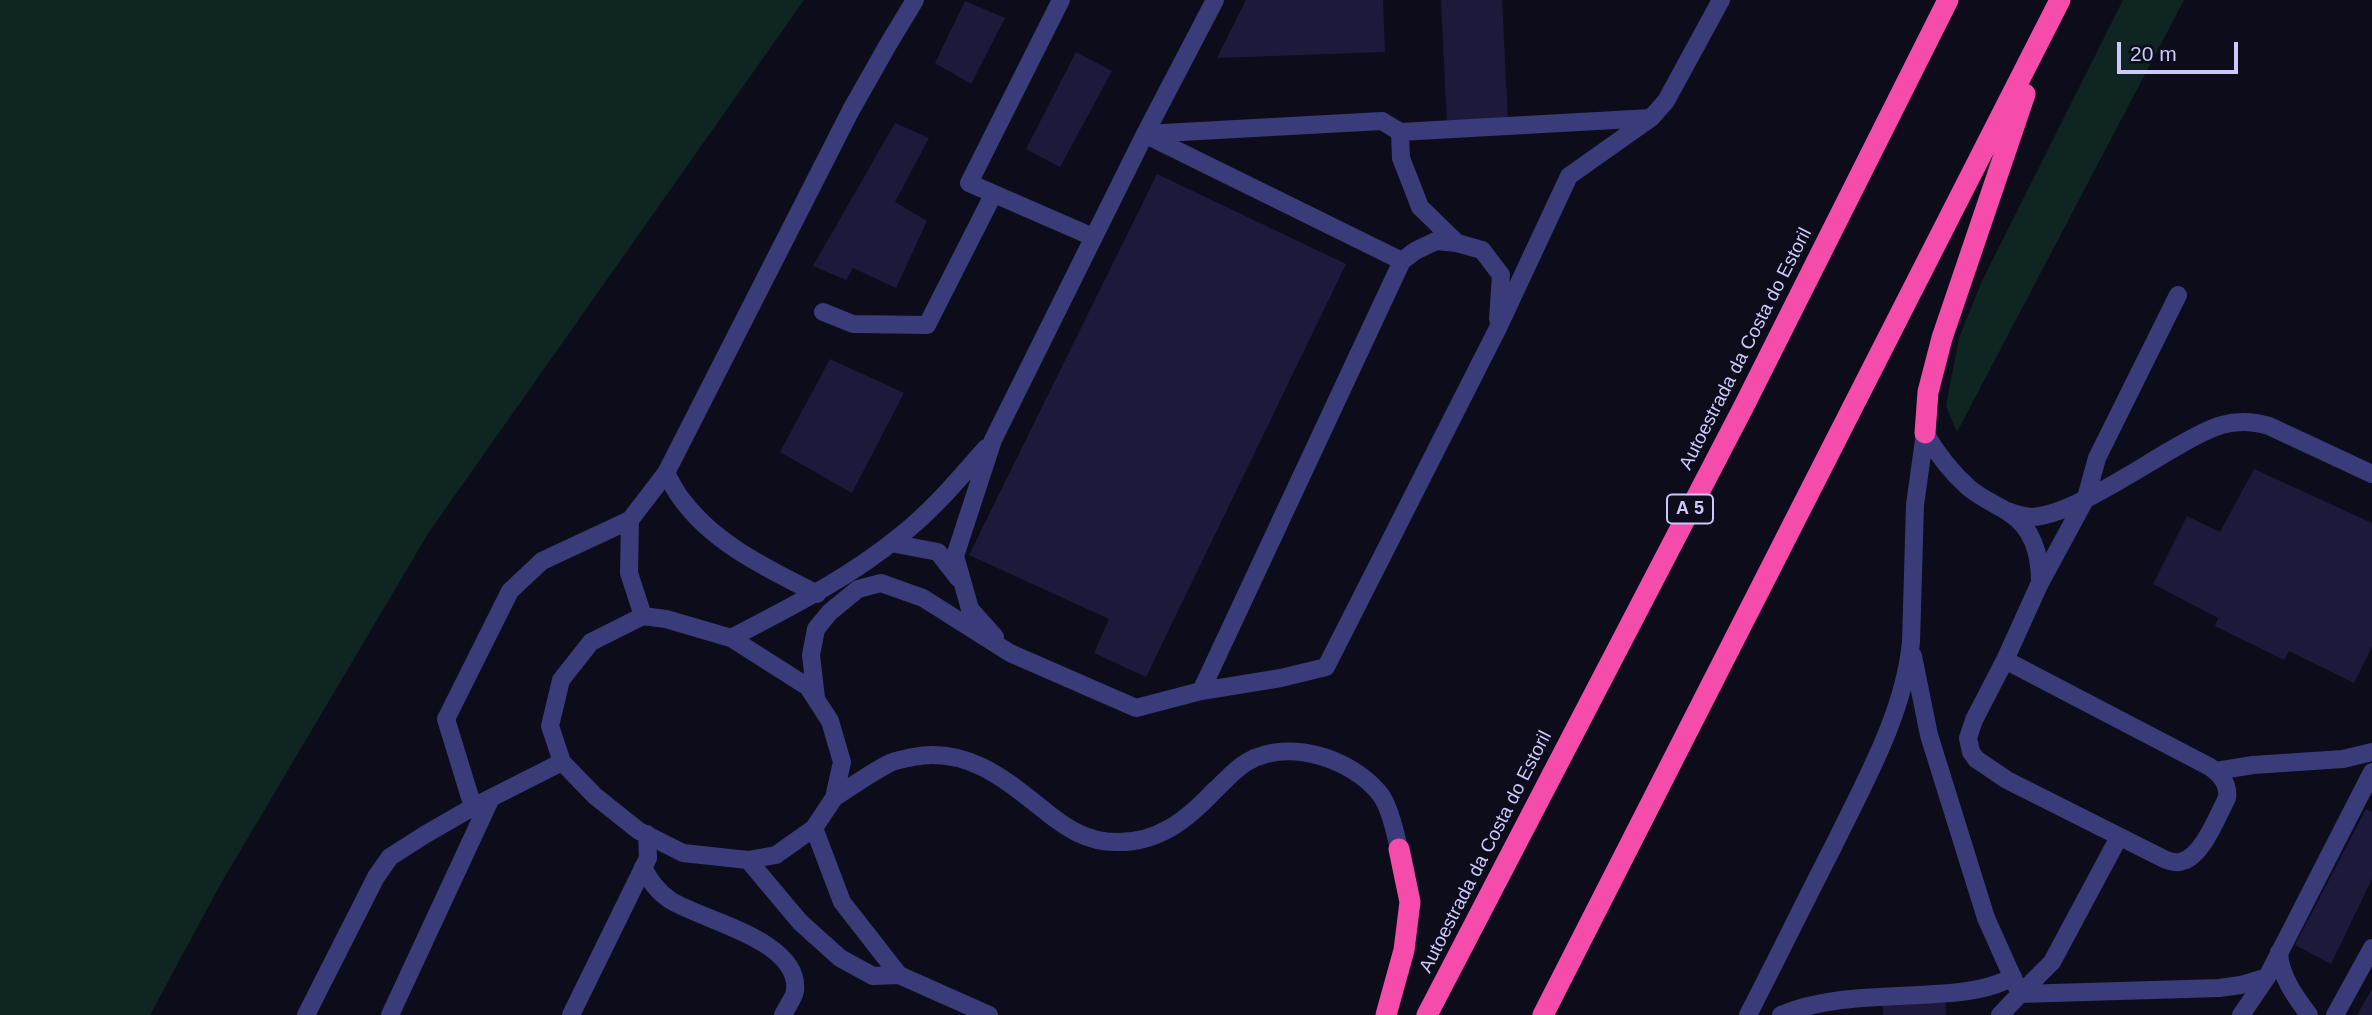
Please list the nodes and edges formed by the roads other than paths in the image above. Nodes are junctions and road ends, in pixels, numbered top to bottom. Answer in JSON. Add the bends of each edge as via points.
{"nodes":[{"id":1,"x":915,"y":0,"type":"edge"},
{"id":2,"x":1060,"y":0,"type":"edge"},
{"id":3,"x":1215,"y":0,"type":"edge"},
{"id":4,"x":1721,"y":0,"type":"edge"},
{"id":5,"x":1948,"y":0,"type":"edge"},
{"id":6,"x":2060,"y":0,"type":"edge"},
{"id":7,"x":2048,"y":26,"type":"junction"},
{"id":8,"x":1651,"y":118,"type":"junction"},
{"id":9,"x":1400,"y":132,"type":"junction"},
{"id":10,"x":1145,"y":134,"type":"junction"},
{"id":11,"x":993,"y":195,"type":"junction"},
{"id":12,"x":1093,"y":237,"type":"junction"},
{"id":13,"x":1457,"y":243,"type":"junction"},
{"id":14,"x":1402,"y":261,"type":"junction"},
{"id":15,"x":2178,"y":295,"type":"dead end"},
{"id":16,"x":823,"y":312,"type":"dead end"},
{"id":17,"x":1497,"y":328,"type":"junction"},
{"id":18,"x":1925,"y":433,"type":"junction"},
{"id":19,"x":993,"y":440,"type":"junction"},
{"id":20,"x":666,"y":473,"type":"junction"},
{"id":21,"x":2372,"y":474,"type":"edge"},
{"id":22,"x":2086,"y":498,"type":"junction"},
{"id":23,"x":2007,"y":511,"type":"junction"},
{"id":24,"x":630,"y":520,"type":"junction"},
{"id":25,"x":891,"y":542,"type":"junction"},
{"id":26,"x":962,"y":584,"type":"junction"},
{"id":27,"x":2039,"y":585,"type":"junction"},
{"id":28,"x":817,"y":594,"type":"junction"},
{"id":29,"x":643,"y":616,"type":"junction"},
{"id":30,"x":731,"y":638,"type":"junction"},
{"id":31,"x":1911,"y":642,"type":"junction"},
{"id":32,"x":1010,"y":653,"type":"junction"},
{"id":33,"x":2005,"y":660,"type":"junction"},
{"id":34,"x":1201,"y":691,"type":"junction"},
{"id":35,"x":816,"y":698,"type":"junction"},
{"id":36,"x":2372,"y":752,"type":"edge"},
{"id":37,"x":562,"y":762,"type":"junction"},
{"id":38,"x":2216,"y":771,"type":"junction"},
{"id":39,"x":2372,"y":772,"type":"edge"},
{"id":40,"x":834,"y":798,"type":"junction"},
{"id":41,"x":491,"y":799,"type":"junction"},
{"id":42,"x":473,"y":807,"type":"junction"},
{"id":43,"x":814,"y":828,"type":"junction"},
{"id":44,"x":647,"y":834,"type":"junction"},
{"id":45,"x":2119,"y":837,"type":"junction"},
{"id":46,"x":1399,"y":849,"type":"joint"},
{"id":47,"x":748,"y":860,"type":"junction"},
{"id":48,"x":643,"y":867,"type":"junction"},
{"id":49,"x":2372,"y":948,"type":"edge"},
{"id":50,"x":2279,"y":952,"type":"junction"},
{"id":51,"x":899,"y":975,"type":"junction"},
{"id":52,"x":2012,"y":977,"type":"junction"},
{"id":53,"x":2267,"y":977,"type":"junction"},
{"id":54,"x":2020,"y":994,"type":"junction"},
{"id":55,"x":306,"y":1015,"type":"edge"},
{"id":56,"x":390,"y":1015,"type":"edge"},
{"id":57,"x":571,"y":1015,"type":"edge"},
{"id":58,"x":783,"y":1015,"type":"edge"},
{"id":59,"x":989,"y":1015,"type":"edge"},
{"id":60,"x":1386,"y":1015,"type":"edge"},
{"id":61,"x":1427,"y":1015,"type":"edge"},
{"id":62,"x":1543,"y":1015,"type":"edge"},
{"id":63,"x":1748,"y":1015,"type":"edge"},
{"id":64,"x":1781,"y":1015,"type":"edge"},
{"id":65,"x":2000,"y":1015,"type":"edge"},
{"id":66,"x":2241,"y":1015,"type":"edge"},
{"id":67,"x":2309,"y":1015,"type":"edge"},
{"id":68,"x":2335,"y":1015,"type":"edge"}],
"edges":[{"from":1,"to":20,"type":"lane","via":[[851,110]]},
{"from":2,"to":11,"type":"lane","via":[[970,183]]},
{"from":3,"to":10,"type":"lane"},
{"from":4,"to":8,"type":"lane","via":[[1666,101]]},
{"from":5,"to":61,"type":"highway","name":"Autoestrada da Costa do Estoril","number":"A 5","via":[[1744,406]]},
{"from":6,"to":7,"type":"highway"},
{"from":7,"to":18,"type":"highway","via":[[1948,316],[1928,393]]},
{"from":7,"to":62,"type":"highway"},
{"from":8,"to":9,"type":"lane"},
{"from":8,"to":17,"type":"lane","via":[[1569,176]]},
{"from":9,"to":10,"type":"lane","via":[[1382,121]]},
{"from":9,"to":13,"type":"lane","via":[[1401,158],[1420,207]]},
{"from":10,"to":12,"type":"lane"},
{"from":10,"to":14,"type":"lane"},
{"from":11,"to":12,"type":"lane"},
{"from":11,"to":16,"type":"lane","via":[[927,325],[853,324]]},
{"from":12,"to":19,"type":"lane"},
{"from":13,"to":14,"type":"lane","via":[[1436,241]]},
{"from":13,"to":17,"type":"lane","via":[[1482,250],[1501,275]]},
{"from":14,"to":34,"type":"lane"},
{"from":15,"to":22,"type":"lane","via":[[2097,458]]},
{"from":17,"to":34,"type":"lane","via":[[1326,667]]},
{"from":18,"to":23,"type":"lane","via":[[1960,480]]},
{"from":18,"to":31,"type":"lane","via":[[1916,486]]},
{"from":19,"to":25,"type":"lane","via":[[948,491]]},
{"from":19,"to":26,"type":"lane","via":[[955,556]]},
{"from":20,"to":24,"type":"lane"},
{"from":20,"to":28,"type":"lane","via":[[682,501],[708,529],[756,562]]},
{"from":21,"to":22,"type":"lane","via":[[2269,426],[2238,421],[2204,432]]},
{"from":22,"to":23,"type":"lane","via":[[2053,513],[2030,517]]},
{"from":22,"to":27,"type":"lane"},
{"from":23,"to":27,"type":"lane","via":[[2032,539],[2039,561]]},
{"from":24,"to":29,"type":"lane","via":[[629,573]]},
{"from":24,"to":42,"type":"lane","via":[[542,561],[510,591],[446,719]]},
{"from":25,"to":26,"type":"lane","via":[[938,552]]},
{"from":25,"to":28,"type":"lane"},
{"from":26,"to":32,"type":"lane","via":[[970,609]]},
{"from":27,"to":33,"type":"lane"},
{"from":28,"to":30,"type":"lane"},
{"from":29,"to":30,"type":"lane"},
{"from":29,"to":37,"type":"lane","via":[[591,642],[561,680],[551,726]]},
{"from":30,"to":35,"type":"lane","via":[[808,687]]},
{"from":31,"to":52,"type":"lane","via":[[1928,735],[1986,918]]},
{"from":31,"to":63,"type":"lane","via":[[1901,689],[1879,750]]},
{"from":32,"to":34,"type":"lane","via":[[1136,708]]},
{"from":32,"to":35,"type":"lane","via":[[923,598],[881,583],[858,589],[816,629],[811,655]]},
{"from":33,"to":38,"type":"lane"},
{"from":33,"to":45,"type":"lane","via":[[1974,720],[1968,738],[1971,752],[1989,770]]},
{"from":35,"to":40,"type":"lane","via":[[830,721],[842,762]]},
{"from":36,"to":38,"type":"lane"},
{"from":37,"to":41,"type":"lane"},
{"from":37,"to":44,"type":"lane","via":[[595,796]]},
{"from":38,"to":45,"type":"lane","via":[[2226,785],[2227,798],[2191,857],[2169,861]]},
{"from":39,"to":50,"type":"lane"},
{"from":40,"to":43,"type":"lane"},
{"from":40,"to":46,"type":"lane","via":[[890,763],[922,755],[955,758],[998,774],[1083,836],[1132,842],[1175,827],[1245,763],[1262,755],[1294,751],[1328,758],[1355,771],[1382,796]]},
{"from":41,"to":42,"type":"lane"},
{"from":41,"to":56,"type":"lane"},
{"from":42,"to":55,"type":"lane","via":[[390,857]]},
{"from":43,"to":47,"type":"lane","via":[[776,855]]},
{"from":43,"to":51,"type":"lane","via":[[842,902]]},
{"from":44,"to":47,"type":"lane","via":[[683,853]]},
{"from":44,"to":48,"type":"lane","via":[[648,858]]},
{"from":45,"to":54,"type":"lane","via":[[2052,962]]},
{"from":46,"to":60,"type":"highway","via":[[1410,902],[1405,950]]},
{"from":47,"to":51,"type":"lane","via":[[800,922],[840,958],[873,976]]},
{"from":48,"to":57,"type":"lane"},
{"from":48,"to":58,"type":"lane","via":[[651,884],[672,901],[766,944],[784,957],[795,992]]},
{"from":49,"to":68,"type":"lane"},
{"from":50,"to":53,"type":"lane"},
{"from":50,"to":67,"type":"lane","via":[[2285,977]]},
{"from":51,"to":59,"type":"lane"},
{"from":52,"to":54,"type":"lane"},
{"from":52,"to":64,"type":"lane","via":[[1968,992],[1815,1003]]},
{"from":53,"to":54,"type":"lane","via":[[2218,988]]},
{"from":53,"to":66,"type":"lane"},
{"from":54,"to":65,"type":"lane"}]}
